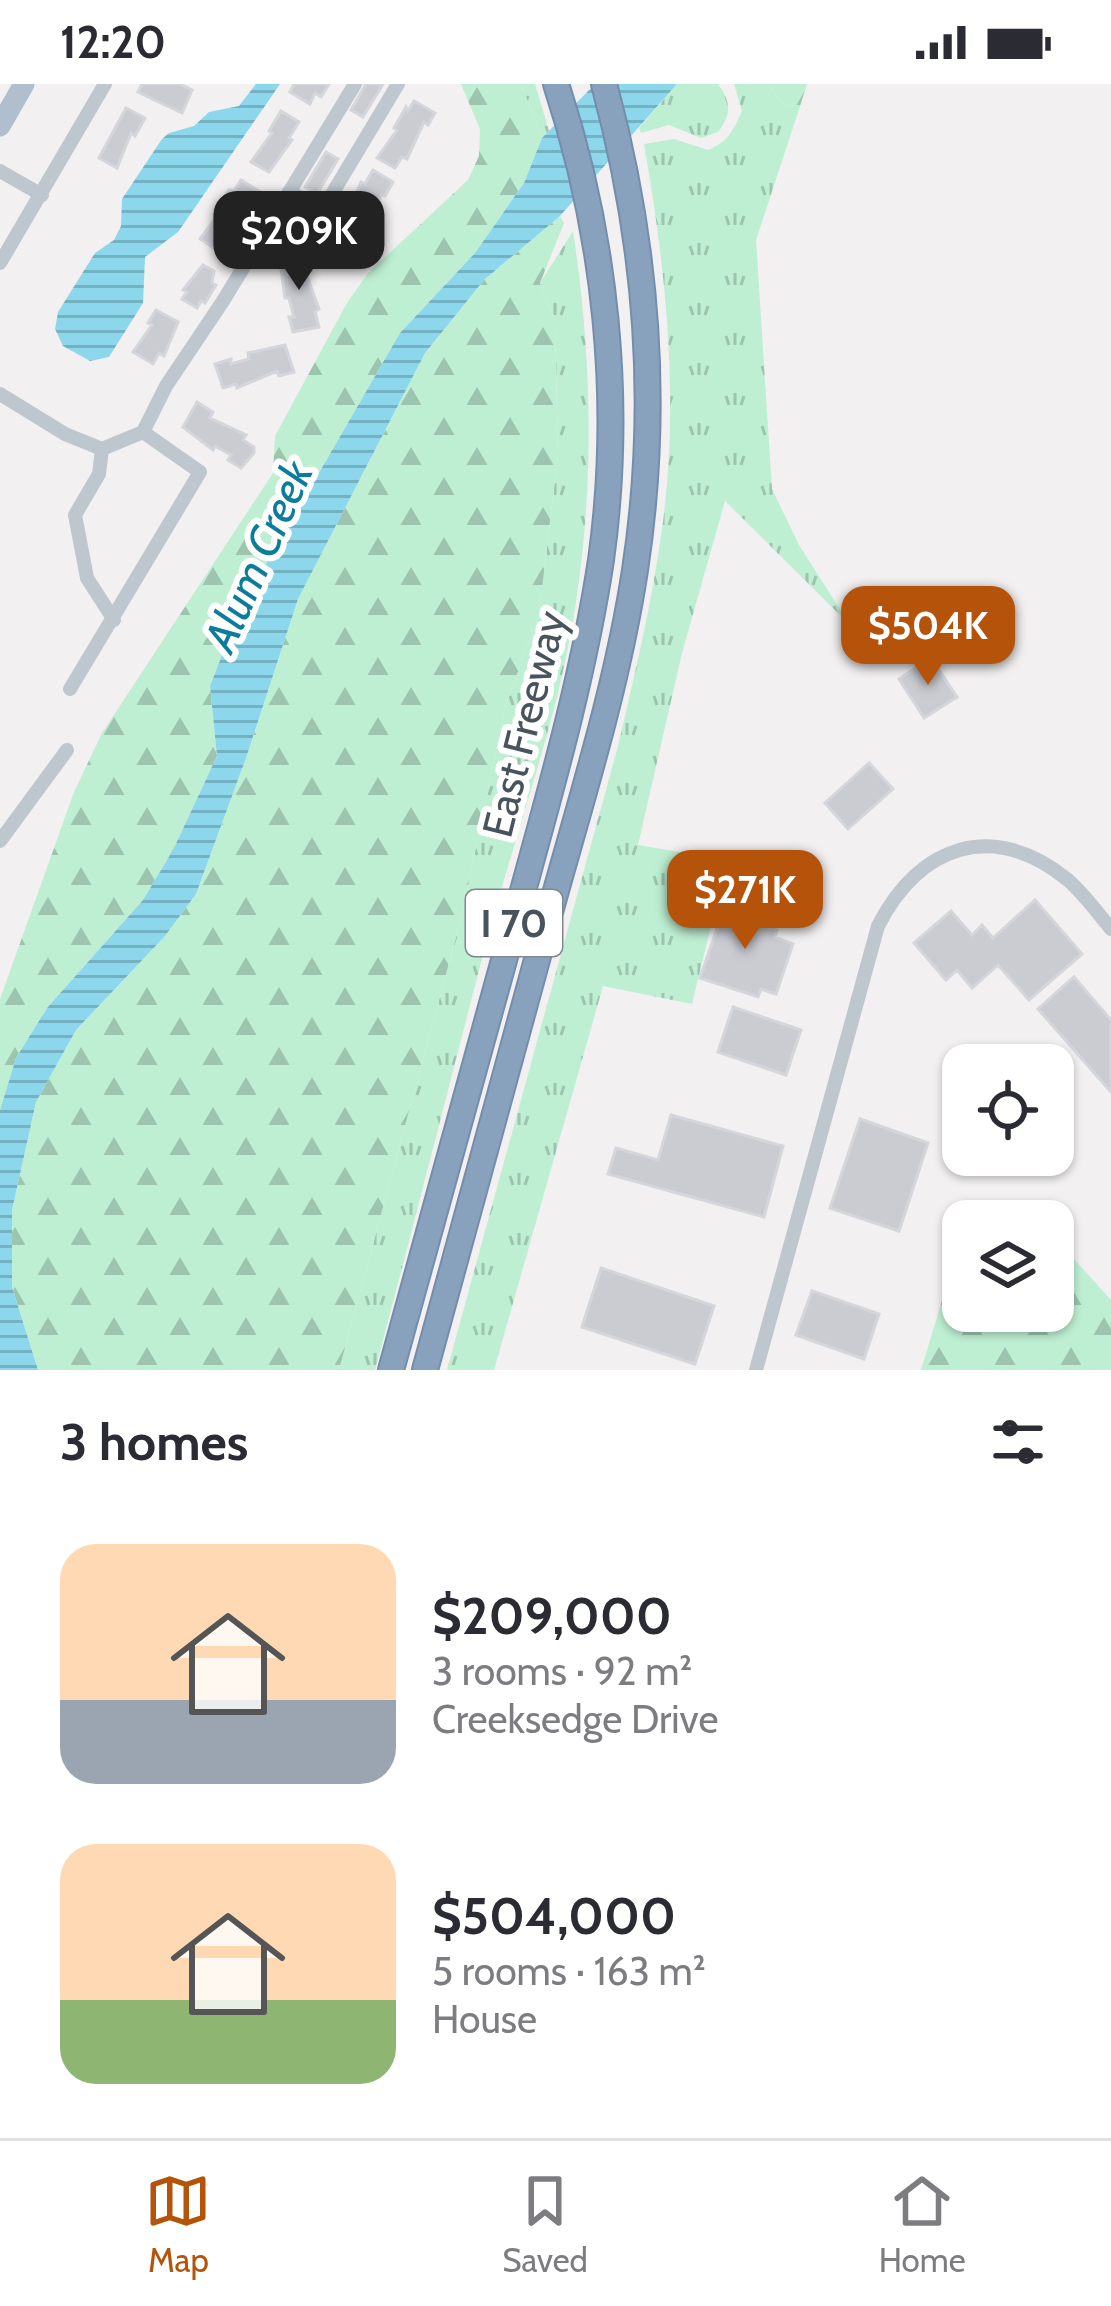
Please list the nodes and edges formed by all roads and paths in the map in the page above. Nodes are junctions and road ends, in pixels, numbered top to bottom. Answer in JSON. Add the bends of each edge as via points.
{"nodes":[{"id":1,"x":24,"y":84,"type":"edge"},
{"id":2,"x":105,"y":84,"type":"edge"},
{"id":3,"x":355,"y":84,"type":"edge"},
{"id":4,"x":398,"y":84,"type":"edge"},
{"id":5,"x":556,"y":84,"type":"edge"},
{"id":6,"x":604,"y":84,"type":"edge"},
{"id":7,"x":0,"y":126,"type":"edge"},
{"id":8,"x":0,"y":171,"type":"edge"},
{"id":9,"x":289,"y":192,"type":"junction"},
{"id":10,"x":42,"y":195,"type":"junction"},
{"id":11,"x":0,"y":263,"type":"edge"},
{"id":12,"x":0,"y":394,"type":"edge"},
{"id":13,"x":142,"y":432,"type":"junction"},
{"id":14,"x":102,"y":448,"type":"junction"},
{"id":15,"x":114,"y":620,"type":"junction"},
{"id":16,"x":70,"y":689,"type":"dead end"},
{"id":17,"x":67,"y":750,"type":"dead end"},
{"id":18,"x":0,"y":842,"type":"edge"},
{"id":19,"x":1111,"y":929,"type":"edge"},
{"id":20,"x":392,"y":1370,"type":"edge"},
{"id":21,"x":425,"y":1370,"type":"edge"},
{"id":22,"x":756,"y":1370,"type":"edge"}],
"edges":[{"from":1,"to":7,"type":"main road"},
{"from":2,"to":10,"type":"street"},
{"from":3,"to":9,"type":"street"},
{"from":4,"to":9,"type":"street","via":[[323,209]]},
{"from":5,"to":20,"type":"highway","name":"East Freeway","number":"I 70","via":[[605,314],[603,541],[553,779]]},
{"from":6,"to":21,"type":"highway","name":"East Freeway","number":"I 70","via":[[644,294],[649,374],[635,572]]},
{"from":8,"to":10,"type":"street"},
{"from":9,"to":13,"type":"street"},
{"from":10,"to":11,"type":"street"},
{"from":12,"to":14,"type":"street"},
{"from":13,"to":14,"type":"street"},
{"from":13,"to":15,"type":"street","via":[[200,472]]},
{"from":14,"to":15,"type":"street","via":[[99,474],[75,515],[87,578]]},
{"from":15,"to":16,"type":"street"},
{"from":17,"to":18,"type":"street"},
{"from":19,"to":22,"type":"street","via":[[1066,879],[1025,854],[954,851],[910,875],[878,926]]}]}
